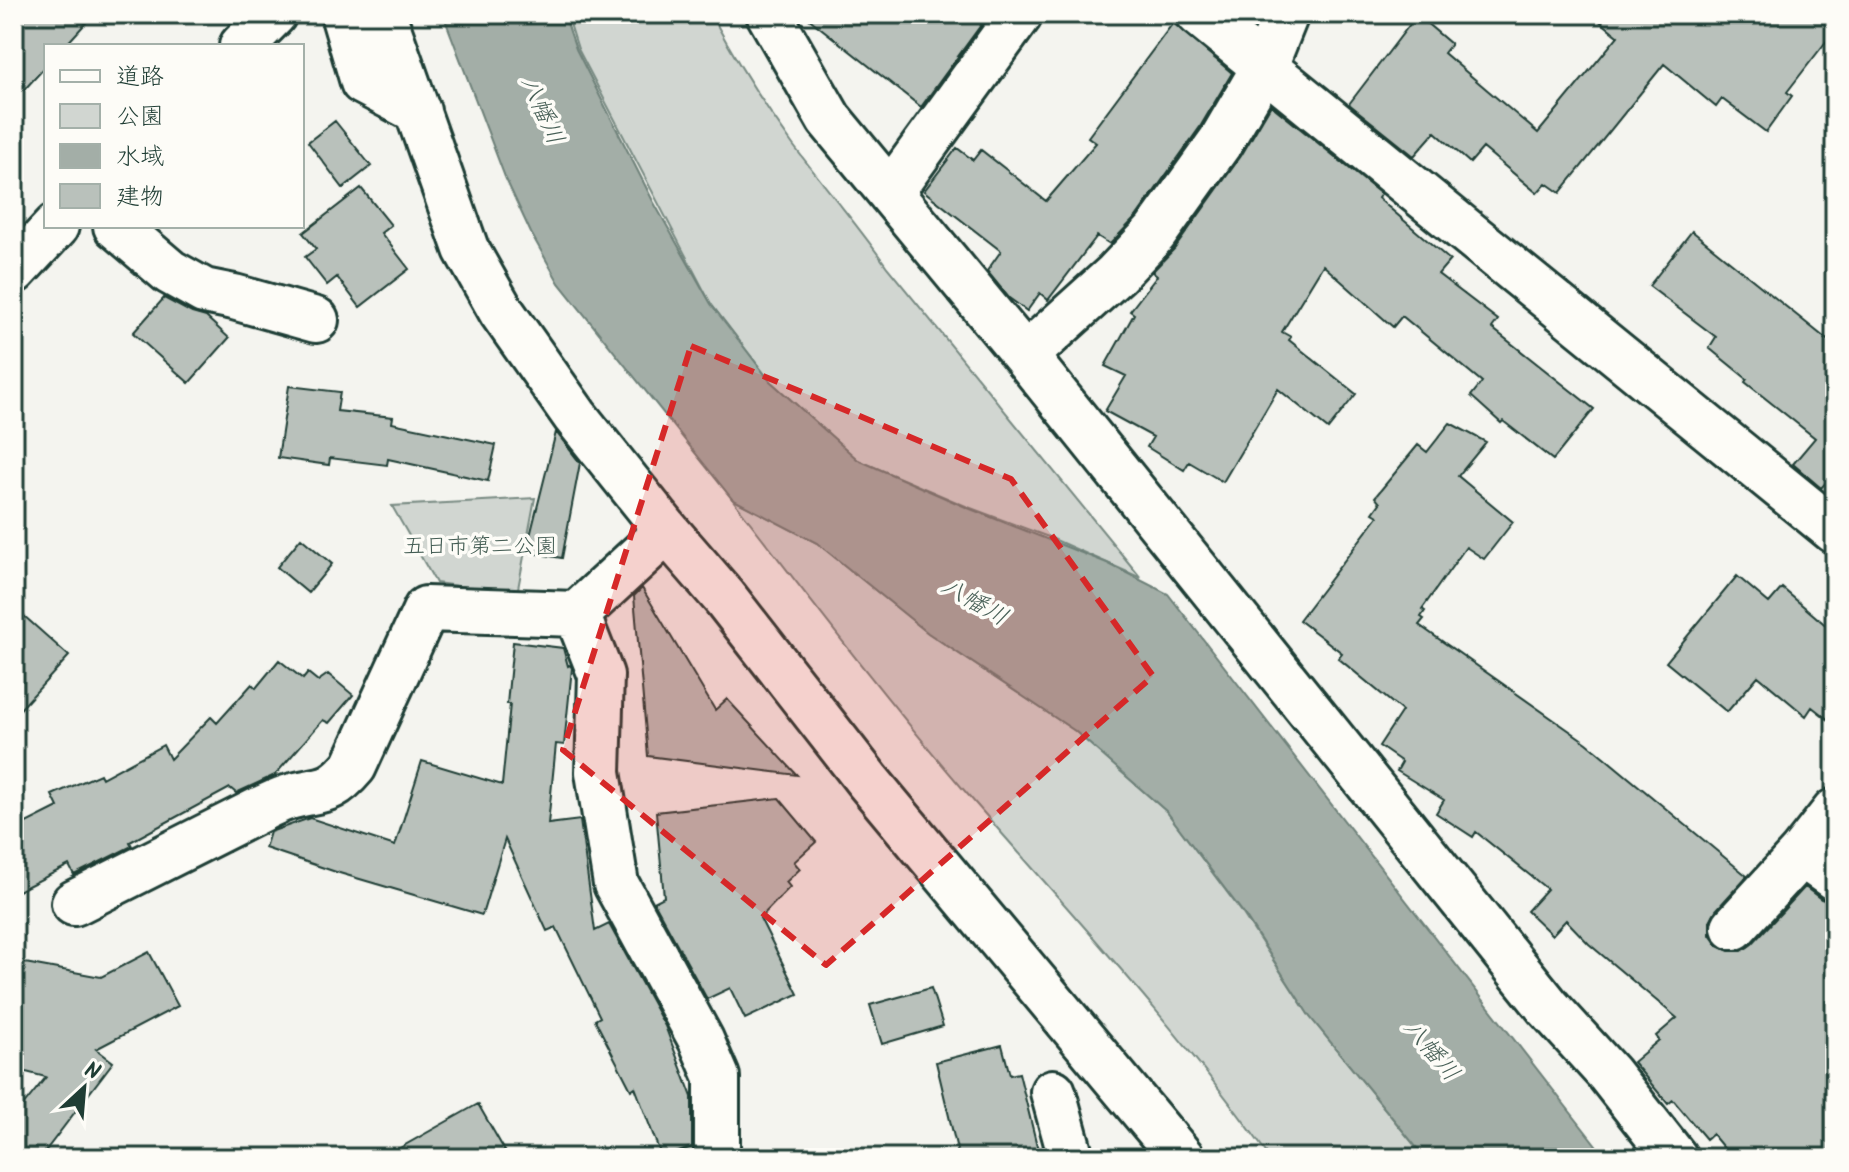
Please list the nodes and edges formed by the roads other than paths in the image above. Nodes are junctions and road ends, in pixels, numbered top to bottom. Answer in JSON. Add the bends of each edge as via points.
{"nodes":[{"id":1,"x":274,"y":14,"type":"edge"},
{"id":2,"x":343,"y":14,"type":"edge"},
{"id":3,"x":383,"y":14,"type":"edge"},
{"id":4,"x":769,"y":14,"type":"edge"},
{"id":5,"x":1020,"y":14,"type":"edge"},
{"id":6,"x":1199,"y":14,"type":"edge"},
{"id":7,"x":1286,"y":14,"type":"edge"},
{"id":8,"x":244,"y":44,"type":"edge"},
{"id":9,"x":1265,"y":66,"type":"junction"},
{"id":10,"x":418,"y":111,"type":"junction"},
{"id":11,"x":890,"y":193,"type":"junction"},
{"id":12,"x":118,"y":228,"type":"edge"},
{"id":13,"x":316,"y":320,"type":"dead end"},
{"id":14,"x":1025,"y":356,"type":"junction"},
{"id":15,"x":667,"y":531,"type":"junction"},
{"id":16,"x":1835,"y":531,"type":"edge"},
{"id":17,"x":577,"y":614,"type":"junction"},
{"id":18,"x":1835,"y":811,"type":"edge"},
{"id":19,"x":1818,"y":866,"type":"edge"},
{"id":20,"x":74,"y":903,"type":"dead end"},
{"id":21,"x":1734,"y":927,"type":"dead end"},
{"id":22,"x":1053,"y":1092,"type":"dead end"},
{"id":23,"x":717,"y":1158,"type":"edge"},
{"id":24,"x":1071,"y":1158,"type":"edge"},
{"id":25,"x":1182,"y":1158,"type":"edge"},
{"id":26,"x":1675,"y":1158,"type":"edge"}],
"edges":[{"from":1,"to":8,"type":"street"},
{"from":2,"to":10,"type":"street","via":[[363,82]]},
{"from":3,"to":10,"type":"street"},
{"from":4,"to":11,"type":"street","via":[[829,119]]},
{"from":5,"to":11,"type":"street"},
{"from":6,"to":9,"type":"street"},
{"from":7,"to":9,"type":"street"},
{"from":9,"to":14,"type":"street","via":[[1221,141],[1155,233]]},
{"from":9,"to":16,"type":"street"},
{"from":10,"to":15,"type":"street","via":[[466,249],[501,311],[575,416]]},
{"from":11,"to":14,"type":"street"},
{"from":12,"to":13,"type":"street","via":[[170,272],[204,291]]},
{"from":14,"to":26,"type":"street"},
{"from":15,"to":17,"type":"street"},
{"from":15,"to":25,"type":"street"},
{"from":17,"to":20,"type":"street","via":[[426,609],[354,766],[340,783],[261,809]]},
{"from":17,"to":23,"type":"street","via":[[601,675],[598,772],[616,884],[717,1077]]},
{"from":18,"to":19,"type":"street"},
{"from":19,"to":21,"type":"street"},
{"from":22,"to":24,"type":"street"}]}
